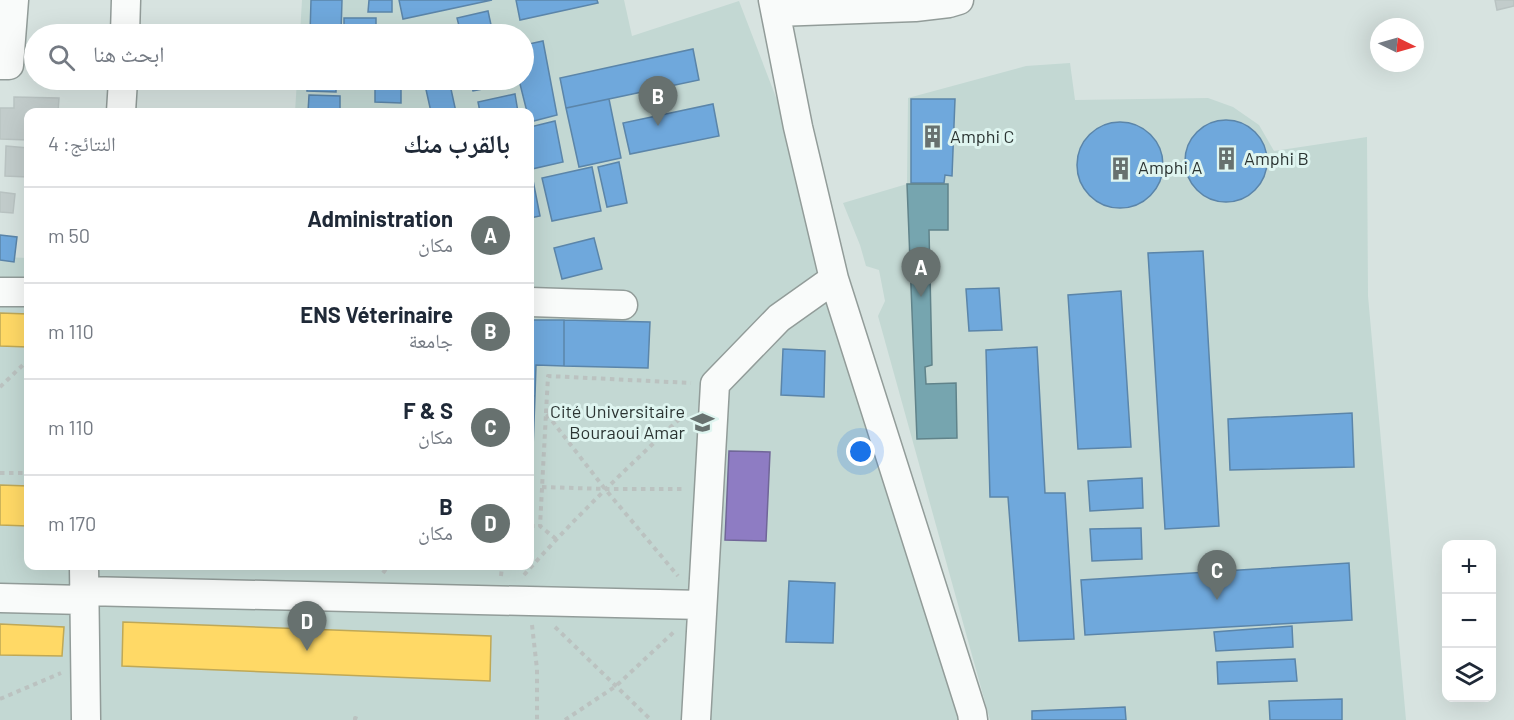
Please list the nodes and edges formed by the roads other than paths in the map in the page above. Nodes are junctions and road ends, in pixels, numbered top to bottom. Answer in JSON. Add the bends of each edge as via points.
{"nodes":[{"id":1,"x":14,"y":0,"type":"edge"},
{"id":2,"x":126,"y":0,"type":"edge"},
{"id":3,"x":959,"y":0,"type":"edge"},
{"id":4,"x":775,"y":6,"type":"edge"},
{"id":5,"x":125,"y":24,"type":"edge"},
{"id":6,"x":0,"y":65,"type":"edge"},
{"id":7,"x":122,"y":90,"type":"edge"},
{"id":8,"x":121,"y":108,"type":"edge"},
{"id":9,"x":834,"y":279,"type":"junction"},
{"id":10,"x":0,"y":292,"type":"edge"},
{"id":11,"x":24,"y":292,"type":"edge"},
{"id":12,"x":534,"y":302,"type":"edge"},
{"id":13,"x":623,"y":305,"type":"dead end"},
{"id":14,"x":84,"y":586,"type":"edge"},
{"id":15,"x":0,"y":598,"type":"edge"},
{"id":16,"x":702,"y":605,"type":"junction"},
{"id":17,"x":86,"y":720,"type":"edge"},
{"id":18,"x":696,"y":720,"type":"edge"},
{"id":19,"x":973,"y":720,"type":"edge"}],
"edges":[{"from":1,"to":6,"type":"street","via":[[9,65]]},
{"from":2,"to":5,"type":"street"},
{"from":3,"to":4,"type":"street","via":[[915,7]]},
{"from":4,"to":9,"type":"street","via":[[798,128]]},
{"from":7,"to":8,"type":"street"},
{"from":9,"to":16,"type":"street","via":[[779,318],[715,384]]},
{"from":9,"to":19,"type":"street"},
{"from":10,"to":11,"type":"street"},
{"from":12,"to":13,"type":"street"},
{"from":14,"to":15,"type":"street"},
{"from":14,"to":16,"type":"street"},
{"from":14,"to":17,"type":"street"},
{"from":16,"to":18,"type":"street"}]}
